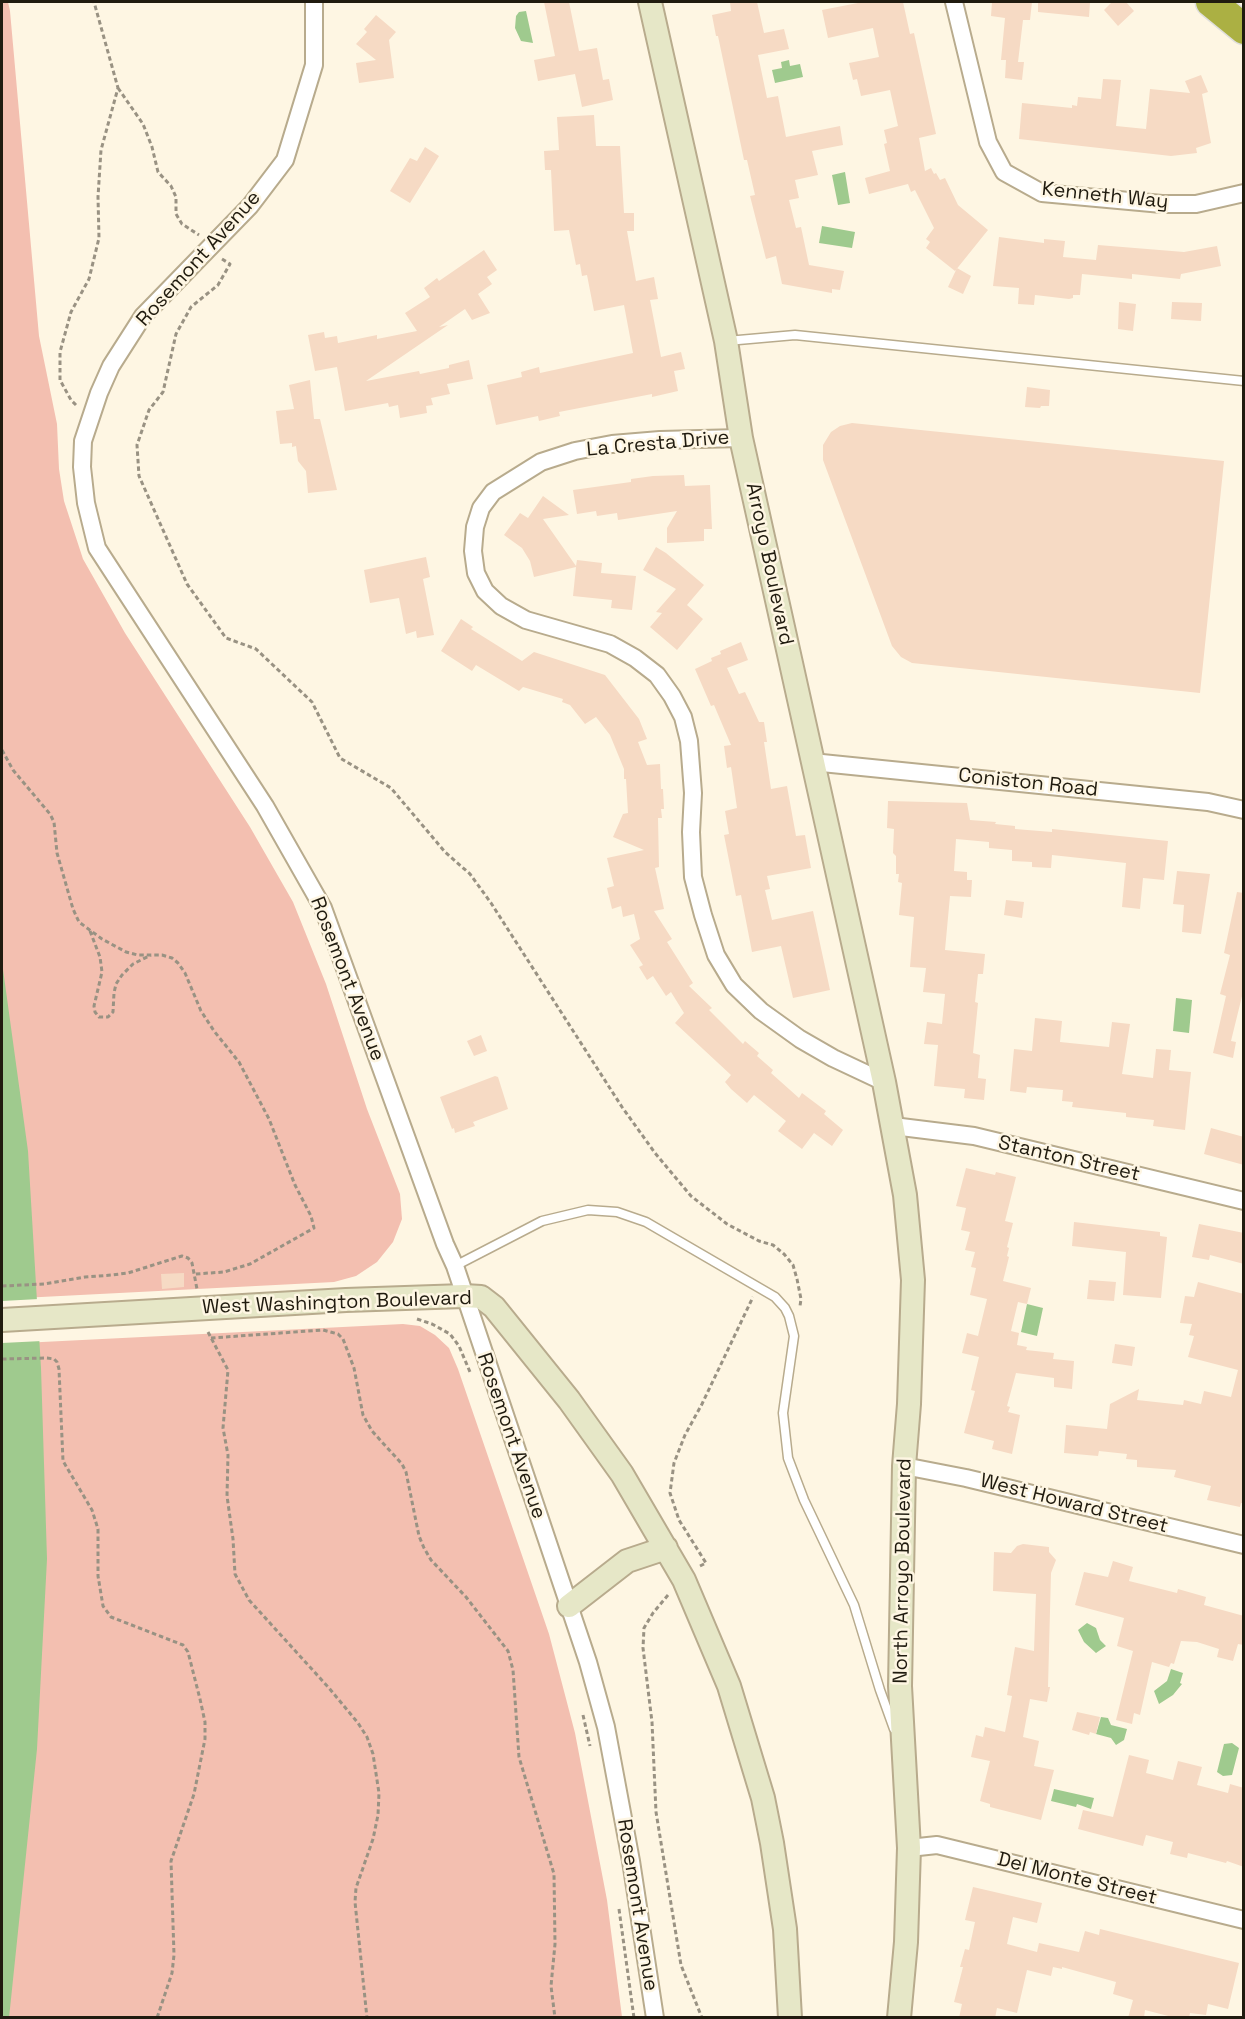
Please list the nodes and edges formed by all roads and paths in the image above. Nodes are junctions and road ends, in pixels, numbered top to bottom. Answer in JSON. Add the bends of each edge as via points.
{"nodes":[{"id":1,"x":94,"y":2,"type":"edge"},
{"id":2,"x":314,"y":2,"type":"edge"},
{"id":3,"x":650,"y":2,"type":"edge"},
{"id":4,"x":954,"y":2,"type":"edge"},
{"id":5,"x":1211,"y":2,"type":"edge"},
{"id":6,"x":1230,"y":2,"type":"edge"},
{"id":7,"x":1244,"y":16,"type":"edge"},
{"id":8,"x":1244,"y":29,"type":"edge"},
{"id":9,"x":118,"y":88,"type":"junction"},
{"id":10,"x":1244,"y":193,"type":"edge"},
{"id":11,"x":199,"y":235,"type":"dead end"},
{"id":12,"x":221,"y":258,"type":"dead end"},
{"id":13,"x":726,"y":341,"type":"junction"},
{"id":14,"x":1244,"y":381,"type":"edge"},
{"id":15,"x":90,"y":419,"type":"junction"},
{"id":16,"x":741,"y":438,"type":"junction"},
{"id":17,"x":2,"y":750,"type":"edge"},
{"id":18,"x":812,"y":762,"type":"junction"},
{"id":19,"x":1244,"y":810,"type":"edge"},
{"id":20,"x":90,"y":931,"type":"junction"},
{"id":21,"x":153,"y":954,"type":"junction"},
{"id":22,"x":884,"y":1082,"type":"junction"},
{"id":23,"x":894,"y":1126,"type":"junction"},
{"id":24,"x":1244,"y":1201,"type":"edge"},
{"id":25,"x":455,"y":1266,"type":"junction"},
{"id":26,"x":195,"y":1274,"type":"junction"},
{"id":27,"x":2,"y":1286,"type":"edge"},
{"id":28,"x":757,"y":1287,"type":"junction"},
{"id":29,"x":198,"y":1289,"type":"dead end"},
{"id":30,"x":464,"y":1296,"type":"junction"},
{"id":31,"x":789,"y":1316,"type":"junction"},
{"id":32,"x":415,"y":1318,"type":"dead end"},
{"id":33,"x":2,"y":1320,"type":"edge"},
{"id":34,"x":208,"y":1332,"type":"dead end"},
{"id":35,"x":211,"y":1338,"type":"junction"},
{"id":36,"x":2,"y":1359,"type":"edge"},
{"id":37,"x":471,"y":1373,"type":"dead end"},
{"id":38,"x":904,"y":1466,"type":"junction"},
{"id":39,"x":1244,"y":1545,"type":"edge"},
{"id":40,"x":666,"y":1548,"type":"junction"},
{"id":41,"x":695,"y":1570,"type":"dead end"},
{"id":42,"x":668,"y":1595,"type":"dead end"},
{"id":43,"x":569,"y":1605,"type":"junction"},
{"id":44,"x":581,"y":1708,"type":"dead end"},
{"id":45,"x":591,"y":1749,"type":"dead end"},
{"id":46,"x":902,"y":1749,"type":"junction"},
{"id":47,"x":909,"y":1848,"type":"junction"},
{"id":48,"x":619,"y":1909,"type":"dead end"},
{"id":49,"x":1244,"y":1920,"type":"edge"},
{"id":50,"x":157,"y":2018,"type":"edge"},
{"id":51,"x":367,"y":2018,"type":"edge"},
{"id":52,"x":555,"y":2018,"type":"edge"},
{"id":53,"x":634,"y":2018,"type":"edge"},
{"id":54,"x":655,"y":2018,"type":"edge"},
{"id":55,"x":702,"y":2018,"type":"edge"},
{"id":56,"x":790,"y":2018,"type":"edge"},
{"id":57,"x":899,"y":2018,"type":"edge"}],
"edges":[{"from":1,"to":9,"type":"path"},
{"from":2,"to":15,"type":"street","name":"Rosemont Avenue","via":[[314,65],[285,160],[250,206],[143,316],[111,366]]},
{"from":3,"to":13,"type":"street","name":"Arroyo Boulevard"},
{"from":4,"to":10,"type":"street","name":"Kenneth Way","via":[[988,142],[1004,172],[1042,193],[1162,204],[1196,204]]},
{"from":5,"to":8,"type":"highway"},
{"from":6,"to":7,"type":"highway"},
{"from":9,"to":11,"type":"path","via":[[143,124],[158,172],[176,196],[176,214],[182,224]]},
{"from":9,"to":15,"type":"path","via":[[101,150],[99,238],[89,279],[71,312],[60,352],[60,380],[71,400]]},
{"from":12,"to":31,"type":"path","via":[[230,264],[218,285],[191,307],[176,334],[163,392],[149,410],[138,445],[139,476],[187,584],[226,638],[256,649],[312,702],[340,758],[391,788],[445,852],[470,874],[622,1107],[691,1196],[727,1224],[784,1254],[793,1265],[801,1299],[799,1309]]},
{"from":13,"to":14,"type":"lane","via":[[795,335]]},
{"from":13,"to":16,"type":"street","name":"Arroyo Boulevard"},
{"from":15,"to":25,"type":"street","name":"Rosemont Avenue","via":[[83,441],[82,466],[97,548],[265,806],[323,908]]},
{"from":16,"to":18,"type":"street","name":"Arroyo Boulevard"},
{"from":16,"to":22,"type":"street","name":"La Cresta Drive","via":[[612,444],[541,462],[494,492],[481,508],[473,550],[476,573],[485,591],[501,606],[526,620],[610,644],[657,675],[683,717],[689,741],[693,877],[716,956],[734,985],[761,1011],[800,1039]]},
{"from":17,"to":20,"type":"path","via":[[54,822],[57,853],[73,909]]},
{"from":18,"to":19,"type":"street","name":"Coniston Road","via":[[1208,801]]},
{"from":18,"to":22,"type":"street","name":"Arroyo Boulevard"},
{"from":20,"to":21,"type":"path","via":[[126,951]]},
{"from":20,"to":21,"type":"path","via":[[102,972],[94,1006],[99,1017],[108,1017],[113,1012],[116,984],[122,975]]},
{"from":21,"to":26,"type":"path","via":[[178,963],[201,1011],[239,1062],[269,1119],[314,1228],[250,1264],[224,1272]]},
{"from":22,"to":23,"type":"street","name":"Arroyo Boulevard"},
{"from":23,"to":24,"type":"street","name":"Stanton Street","via":[[974,1136]]},
{"from":23,"to":38,"type":"street","name":"North Arroyo Boulevard","via":[[913,1280]]},
{"from":25,"to":28,"type":"lane","via":[[542,1221],[588,1210],[618,1212],[646,1222]]},
{"from":25,"to":30,"type":"street","name":"Rosemont Avenue"},
{"from":26,"to":27,"type":"path","via":[[186,1256],[179,1256],[128,1273]]},
{"from":26,"to":29,"type":"path"},
{"from":28,"to":31,"type":"lane","via":[[774,1297]]},
{"from":28,"to":41,"type":"path","via":[[674,1463],[670,1493],[679,1520],[706,1563]]},
{"from":30,"to":33,"type":"street","name":"West Washington Boulevard"},
{"from":30,"to":40,"type":"street","name":"West Washington Boulevard","via":[[481,1297],[494,1307],[523,1342],[622,1474]]},
{"from":30,"to":43,"type":"street","name":"Rosemont Avenue"},
{"from":31,"to":46,"type":"lane","via":[[794,1336],[783,1413],[788,1458],[854,1605]]},
{"from":32,"to":37,"type":"path","via":[[450,1334]]},
{"from":34,"to":35,"type":"path"},
{"from":35,"to":51,"type":"path","via":[[228,1370],[223,1428],[235,1574],[249,1600],[358,1723],[373,1754],[378,1815],[356,1888]]},
{"from":35,"to":52,"type":"path","via":[[323,1330],[343,1339],[354,1368],[363,1415],[406,1472],[424,1548],[508,1651],[513,1670],[519,1757],[554,1874],[551,1986]]},
{"from":36,"to":50,"type":"path","via":[[54,1359],[59,1369],[63,1461],[92,1510],[98,1529],[98,1576],[103,1606],[111,1617],[183,1645],[206,1722],[194,1794],[171,1861],[174,1955]]},
{"from":38,"to":39,"type":"street","name":"West Howard Street"},
{"from":38,"to":46,"type":"street","name":"North Arroyo Boulevard"},
{"from":40,"to":43,"type":"street","via":[[627,1561]]},
{"from":40,"to":56,"type":"street","name":"West Washington Boulevard","via":[[684,1580],[729,1686],[763,1798],[785,1929]]},
{"from":42,"to":55,"type":"path","via":[[644,1629],[656,1812],[681,1965]]},
{"from":43,"to":54,"type":"street","name":"Rosemont Avenue","via":[[606,1727]]},
{"from":44,"to":45,"type":"path"},
{"from":46,"to":47,"type":"street","name":"North Arroyo Boulevard"},
{"from":47,"to":49,"type":"street","name":"Del Monte Street","via":[[937,1845]]},
{"from":47,"to":57,"type":"street","name":"North Arroyo Boulevard"},
{"from":48,"to":53,"type":"path"}]}
